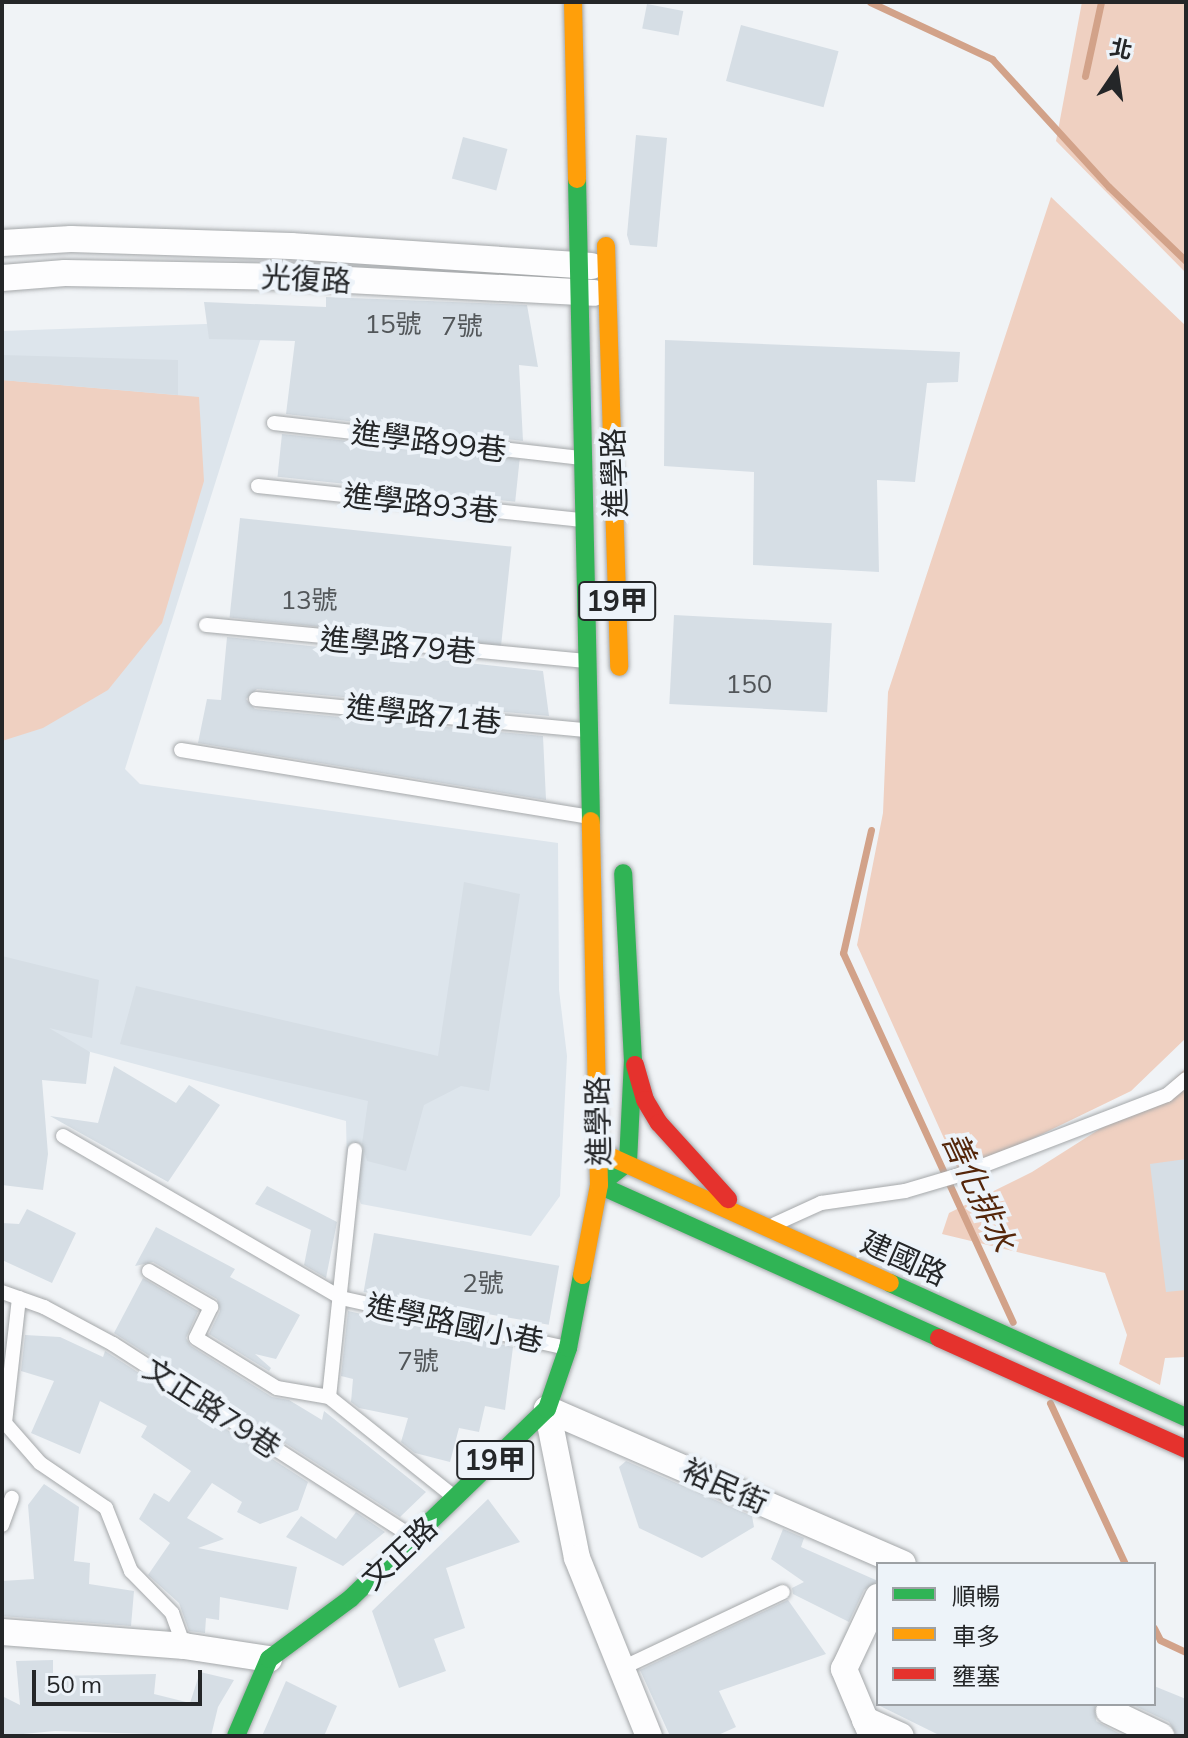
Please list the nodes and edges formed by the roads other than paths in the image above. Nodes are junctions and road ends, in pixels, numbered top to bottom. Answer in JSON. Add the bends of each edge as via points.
{"nodes":[{"id":1,"x":573,"y":2,"type":"edge"},
{"id":2,"x":605,"y":219,"type":"dead end"},
{"id":3,"x":2,"y":243,"type":"edge"},
{"id":4,"x":578,"y":265,"type":"junction"},
{"id":5,"x":606,"y":266,"type":"junction"},
{"id":6,"x":2,"y":278,"type":"edge"},
{"id":7,"x":609,"y":292,"type":"junction"},
{"id":8,"x":580,"y":294,"type":"junction"},
{"id":9,"x":274,"y":423,"type":"dead end"},
{"id":10,"x":584,"y":459,"type":"junction"},
{"id":11,"x":258,"y":486,"type":"dead end"},
{"id":12,"x":584,"y":520,"type":"junction"},
{"id":13,"x":206,"y":625,"type":"dead end"},
{"id":14,"x":590,"y":662,"type":"junction"},
{"id":15,"x":619,"y":690,"type":"dead end"},
{"id":16,"x":256,"y":699,"type":"dead end"},
{"id":17,"x":592,"y":731,"type":"junction"},
{"id":18,"x":181,"y":750,"type":"dead end"},
{"id":19,"x":593,"y":818,"type":"junction"},
{"id":20,"x":623,"y":848,"type":"dead end"},
{"id":21,"x":633,"y":1061,"type":"junction"},
{"id":22,"x":1186,"y":1079,"type":"edge"},
{"id":23,"x":63,"y":1136,"type":"dead end"},
{"id":24,"x":355,"y":1150,"type":"dead end"},
{"id":25,"x":598,"y":1151,"type":"junction"},
{"id":26,"x":628,"y":1162,"type":"junction"},
{"id":27,"x":599,"y":1185,"type":"junction"},
{"id":28,"x":744,"y":1215,"type":"junction"},
{"id":29,"x":768,"y":1227,"type":"junction"},
{"id":30,"x":149,"y":1271,"type":"dead end"},
{"id":31,"x":2,"y":1292,"type":"edge"},
{"id":32,"x":19,"y":1298,"type":"junction"},
{"id":33,"x":341,"y":1298,"type":"junction"},
{"id":34,"x":568,"y":1348,"type":"junction"},
{"id":35,"x":329,"y":1397,"type":"junction"},
{"id":36,"x":547,"y":1409,"type":"junction"},
{"id":37,"x":1186,"y":1417,"type":"edge"},
{"id":38,"x":1186,"y":1449,"type":"edge"},
{"id":39,"x":12,"y":1498,"type":"dead end"},
{"id":40,"x":457,"y":1498,"type":"junction"},
{"id":41,"x":2,"y":1525,"type":"edge"},
{"id":42,"x":415,"y":1538,"type":"junction"},
{"id":43,"x":895,"y":1562,"type":"edge"},
{"id":44,"x":783,"y":1592,"type":"dead end"},
{"id":45,"x":876,"y":1601,"type":"edge"},
{"id":46,"x":2,"y":1632,"type":"edge"},
{"id":47,"x":184,"y":1646,"type":"junction"},
{"id":48,"x":269,"y":1659,"type":"junction"},
{"id":49,"x":620,"y":1669,"type":"junction"},
{"id":50,"x":1109,"y":1711,"type":"dead end"},
{"id":51,"x":868,"y":1728,"type":"edge"},
{"id":52,"x":236,"y":1736,"type":"edge"},
{"id":53,"x":649,"y":1736,"type":"edge"},
{"id":54,"x":901,"y":1736,"type":"edge"},
{"id":55,"x":1161,"y":1736,"type":"edge"}],
"edges":[{"from":1,"to":4,"type":"main road","name":"進學路","number":"19甲"},
{"from":2,"to":5,"type":"main road","name":"進學路","number":"19甲"},
{"from":3,"to":4,"type":"street","name":"光復路","via":[[71,239],[291,246]]},
{"from":4,"to":5,"type":"street","name":"光復路"},
{"from":4,"to":8,"type":"main road","name":"進學路","number":"19甲"},
{"from":5,"to":7,"type":"main road","name":"進學路","number":"19甲"},
{"from":6,"to":8,"type":"street","name":"光復路","via":[[65,273],[291,277]]},
{"from":7,"to":8,"type":"street","name":"光復路"},
{"from":7,"to":15,"type":"main road","name":"進學路","number":"19甲"},
{"from":8,"to":10,"type":"main road","name":"進學路","number":"19甲"},
{"from":9,"to":10,"type":"lane","name":"進學路99巷"},
{"from":10,"to":12,"type":"main road","name":"進學路","number":"19甲"},
{"from":11,"to":12,"type":"lane","name":"進學路93巷"},
{"from":12,"to":14,"type":"main road","name":"進學路","number":"19甲"},
{"from":13,"to":14,"type":"lane","name":"進學路79巷"},
{"from":14,"to":17,"type":"main road","name":"進學路","number":"19甲"},
{"from":16,"to":17,"type":"lane","name":"進學路71巷"},
{"from":17,"to":19,"type":"main road","name":"進學路","number":"19甲"},
{"from":18,"to":19,"type":"lane"},
{"from":19,"to":25,"type":"main road","name":"進學路","number":"19甲"},
{"from":20,"to":21,"type":"main road","name":"進學路"},
{"from":21,"to":26,"type":"main road","name":"進學路"},
{"from":21,"to":28,"type":"main road","via":[[645,1100],[659,1123]]},
{"from":22,"to":29,"type":"lane","via":[[1167,1095],[956,1176],[821,1203]]},
{"from":23,"to":33,"type":"lane"},
{"from":24,"to":33,"type":"lane"},
{"from":25,"to":26,"type":"main road","name":"建國路"},
{"from":25,"to":27,"type":"main road","name":"進學路","number":"19甲"},
{"from":26,"to":27,"type":"main road","name":"進學路"},
{"from":26,"to":28,"type":"main road","name":"建國路"},
{"from":27,"to":34,"type":"main road","name":"文正路","number":"19甲"},
{"from":27,"to":38,"type":"main road","name":"建國路"},
{"from":28,"to":29,"type":"main road","name":"建國路"},
{"from":29,"to":37,"type":"main road","name":"建國路"},
{"from":30,"to":35,"type":"lane","via":[[211,1307],[196,1338],[277,1388]]},
{"from":31,"to":32,"type":"lane","name":"文正路79巷"},
{"from":32,"to":42,"type":"lane","name":"文正路79巷","via":[[113,1344]]},
{"from":32,"to":47,"type":"lane","via":[[5,1423],[40,1463],[106,1508],[131,1571],[172,1613]]},
{"from":33,"to":34,"type":"lane","name":"進學路國小巷"},
{"from":33,"to":35,"type":"lane"},
{"from":34,"to":36,"type":"main road","name":"文正路","number":"19甲"},
{"from":35,"to":40,"type":"lane"},
{"from":36,"to":40,"type":"main road","name":"文正路","number":"19甲"},
{"from":36,"to":43,"type":"street","name":"裕民街"},
{"from":36,"to":49,"type":"street","via":[[577,1558]]},
{"from":39,"to":41,"type":"lane"},
{"from":40,"to":42,"type":"main road","name":"文正路","number":"19甲"},
{"from":42,"to":48,"type":"main road","name":"文正路","number":"19甲","via":[[351,1598]]},
{"from":44,"to":49,"type":"lane"},
{"from":45,"to":51,"type":"street","via":[[844,1669]]},
{"from":46,"to":47,"type":"street"},
{"from":47,"to":48,"type":"street"},
{"from":48,"to":52,"type":"main road"},
{"from":49,"to":53,"type":"street"},
{"from":50,"to":55,"type":"street"},
{"from":51,"to":54,"type":"street"}]}
